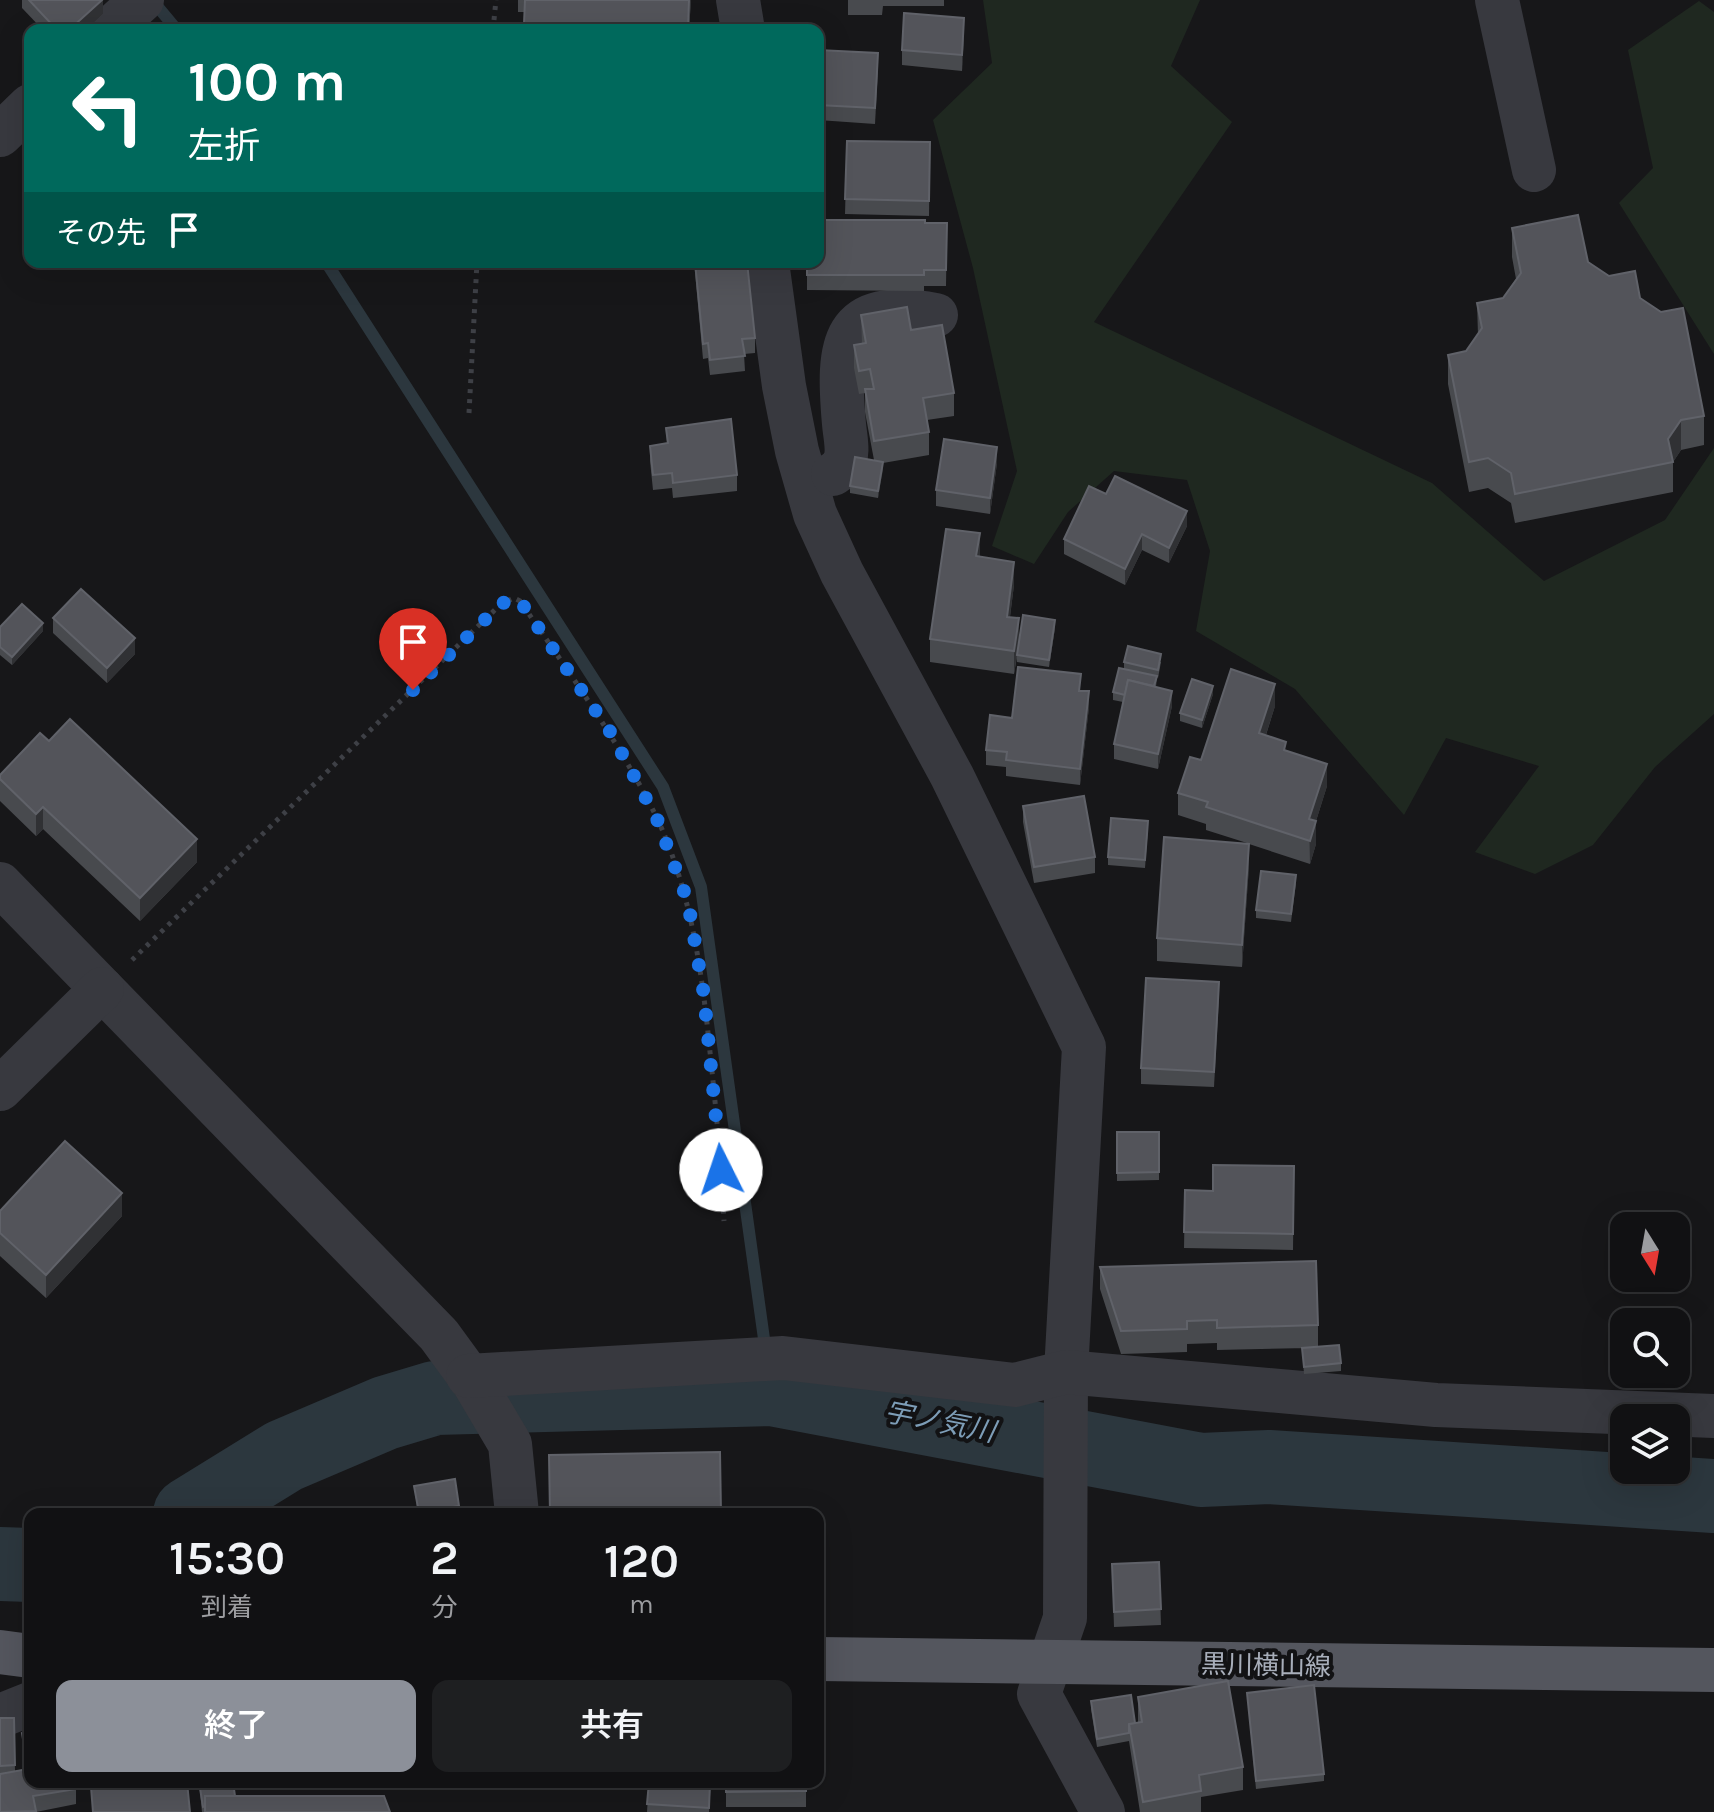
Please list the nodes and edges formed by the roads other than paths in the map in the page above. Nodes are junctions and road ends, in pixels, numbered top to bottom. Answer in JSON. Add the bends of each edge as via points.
{"nodes":[{"id":1,"x":738,"y":0,"type":"edge"},
{"id":2,"x":1497,"y":0,"type":"edge"},
{"id":3,"x":742,"y":24,"type":"edge"},
{"id":4,"x":24,"y":112,"type":"edge"},
{"id":5,"x":0,"y":135,"type":"edge"},
{"id":6,"x":1534,"y":170,"type":"dead end"},
{"id":7,"x":768,"y":268,"type":"edge"},
{"id":8,"x":936,"y":315,"type":"dead end"},
{"id":9,"x":833,"y":474,"type":"dead end"},
{"id":10,"x":0,"y":884,"type":"edge"},
{"id":11,"x":102,"y":989,"type":"junction"},
{"id":12,"x":0,"y":1089,"type":"edge"},
{"id":13,"x":1066,"y":1372,"type":"junction"},
{"id":14,"x":471,"y":1380,"type":"junction"},
{"id":15,"x":1714,"y":1416,"type":"edge"},
{"id":16,"x":516,"y":1508,"type":"edge"},
{"id":17,"x":0,"y":1652,"type":"edge"},
{"id":18,"x":24,"y":1655,"type":"edge"},
{"id":19,"x":824,"y":1659,"type":"edge"},
{"id":20,"x":1048,"y":1662,"type":"junction"},
{"id":21,"x":1714,"y":1670,"type":"edge"},
{"id":22,"x":24,"y":1706,"type":"edge"},
{"id":23,"x":0,"y":1716,"type":"edge"},
{"id":24,"x":1103,"y":1812,"type":"edge"}],
"edges":[{"from":1,"to":3,"type":"street"},
{"from":2,"to":6,"type":"street"},
{"from":4,"to":5,"type":"street"},
{"from":7,"to":13,"type":"street","via":[[784,386],[815,514],[952,776],[1084,1047]]},
{"from":8,"to":9,"type":"street","via":[[881,312],[862,319],[848,337],[840,385],[846,448],[843,465]]},
{"from":10,"to":11,"type":"street"},
{"from":11,"to":12,"type":"street"},
{"from":11,"to":14,"type":"street","via":[[439,1335]]},
{"from":13,"to":14,"type":"street","via":[[1015,1385],[769,1359]]},
{"from":13,"to":15,"type":"street","via":[[1436,1405]]},
{"from":13,"to":20,"type":"street","via":[[1065,1618]]},
{"from":14,"to":16,"type":"street","via":[[510,1444]]},
{"from":17,"to":18,"type":"main road"},
{"from":19,"to":20,"type":"main road","name":"黒川横山線"},
{"from":20,"to":21,"type":"main road","name":"黒川横山線"},
{"from":20,"to":24,"type":"street","via":[[1039,1694]]},
{"from":22,"to":23,"type":"street"}]}
